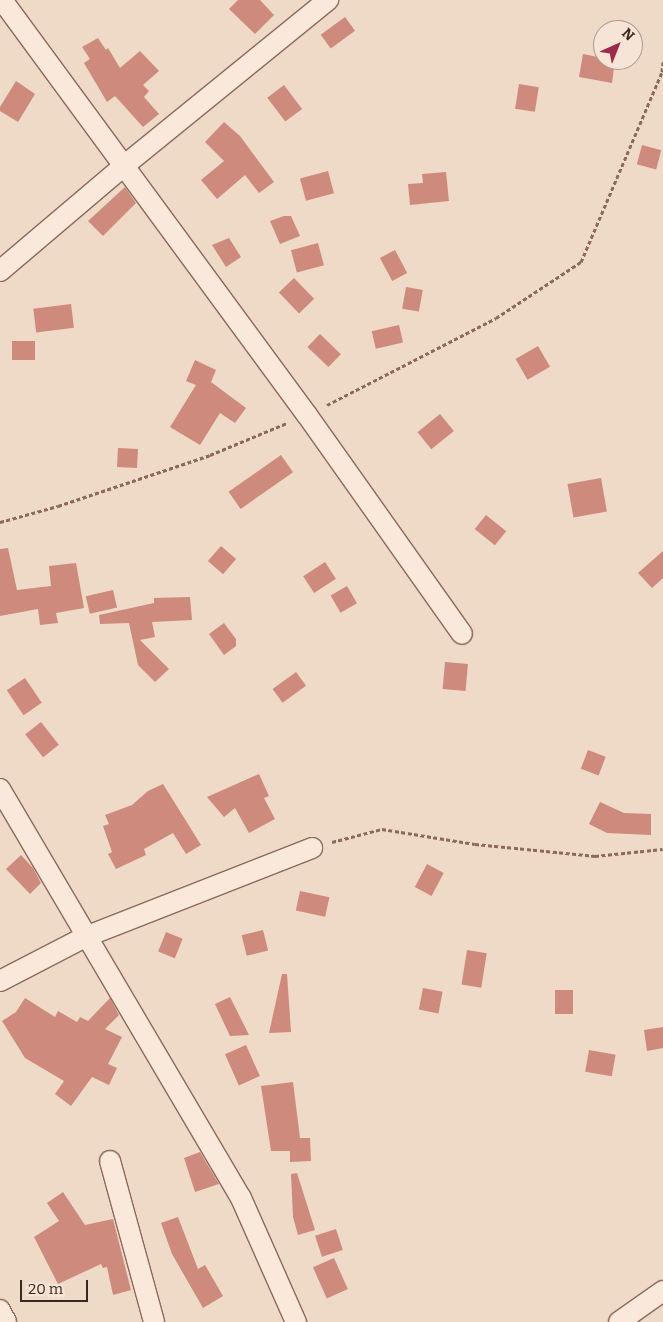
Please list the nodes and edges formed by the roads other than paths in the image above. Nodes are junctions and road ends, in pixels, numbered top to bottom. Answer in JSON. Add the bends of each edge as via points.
{"nodes":[{"id":1,"x":2,"y":0,"type":"edge"},
{"id":2,"x":328,"y":0,"type":"edge"},
{"id":3,"x":125,"y":165,"type":"junction"},
{"id":4,"x":0,"y":271,"type":"edge"},
{"id":5,"x":462,"y":634,"type":"dead end"},
{"id":6,"x":0,"y":789,"type":"edge"},
{"id":7,"x":312,"y":848,"type":"road end"},
{"id":8,"x":85,"y":937,"type":"junction"},
{"id":9,"x":0,"y":981,"type":"edge"},
{"id":10,"x":110,"y":1161,"type":"dead end"},
{"id":11,"x":663,"y":1291,"type":"edge"},
{"id":12,"x":0,"y":1310,"type":"edge"},
{"id":13,"x":6,"y":1322,"type":"edge"},
{"id":14,"x":154,"y":1322,"type":"edge"},
{"id":15,"x":296,"y":1322,"type":"edge"},
{"id":16,"x":619,"y":1322,"type":"edge"}],
"edges":[{"from":1,"to":3,"type":"street"},
{"from":2,"to":3,"type":"street"},
{"from":3,"to":4,"type":"street"},
{"from":3,"to":5,"type":"street"},
{"from":6,"to":8,"type":"street"},
{"from":7,"to":8,"type":"street"},
{"from":8,"to":9,"type":"street"},
{"from":8,"to":15,"type":"street","via":[[241,1198]]},
{"from":10,"to":14,"type":"street"},
{"from":11,"to":16,"type":"street"},
{"from":12,"to":13,"type":"street"}]}
